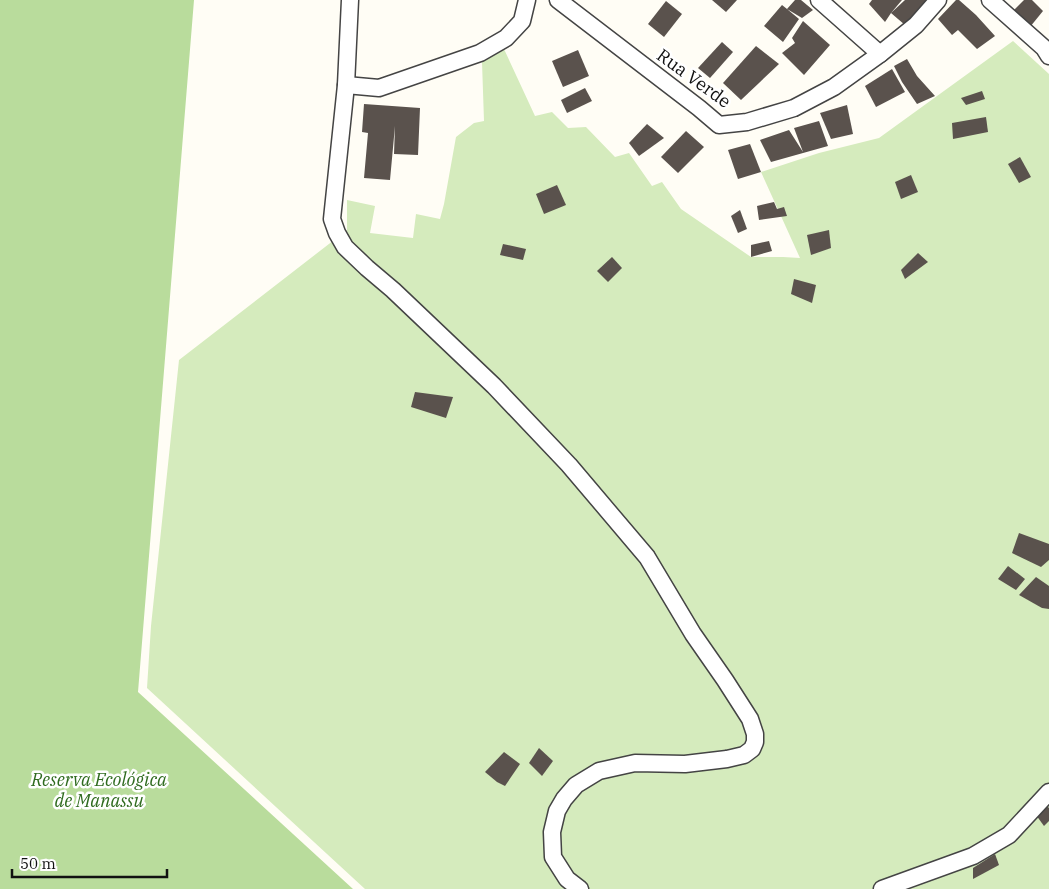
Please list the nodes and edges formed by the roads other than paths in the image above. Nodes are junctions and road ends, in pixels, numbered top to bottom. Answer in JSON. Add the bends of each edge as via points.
{"nodes":[{"id":1,"x":350,"y":0,"type":"edge"},
{"id":2,"x":527,"y":0,"type":"edge"},
{"id":3,"x":558,"y":0,"type":"edge"},
{"id":4,"x":818,"y":0,"type":"edge"},
{"id":5,"x":938,"y":0,"type":"edge"},
{"id":6,"x":990,"y":0,"type":"edge"},
{"id":7,"x":880,"y":54,"type":"junction"},
{"id":8,"x":1049,"y":56,"type":"edge"},
{"id":9,"x":346,"y":85,"type":"junction"},
{"id":10,"x":1049,"y":792,"type":"edge"},
{"id":11,"x":580,"y":889,"type":"edge"},
{"id":12,"x":882,"y":889,"type":"edge"}],
"edges":[{"from":1,"to":9,"type":"street"},
{"from":2,"to":9,"type":"street","via":[[522,21],[506,38],[480,53],[379,88]]},
{"from":3,"to":7,"type":"street","name":"Rua Verde","via":[[719,125],[747,122],[794,108],[834,87]]},
{"from":4,"to":7,"type":"street"},
{"from":5,"to":7,"type":"street","name":"Rua Verde","via":[[916,25]]},
{"from":6,"to":8,"type":"street"},
{"from":9,"to":11,"type":"street","via":[[332,219],[336,233],[345,247],[494,386],[569,465],[647,557],[750,719],[755,734],[752,749],[744,755],[685,764],[635,763],[599,771],[576,785],[557,811],[552,832],[553,857],[567,879]]},
{"from":10,"to":12,"type":"street","via":[[1010,835],[973,856]]}]}
